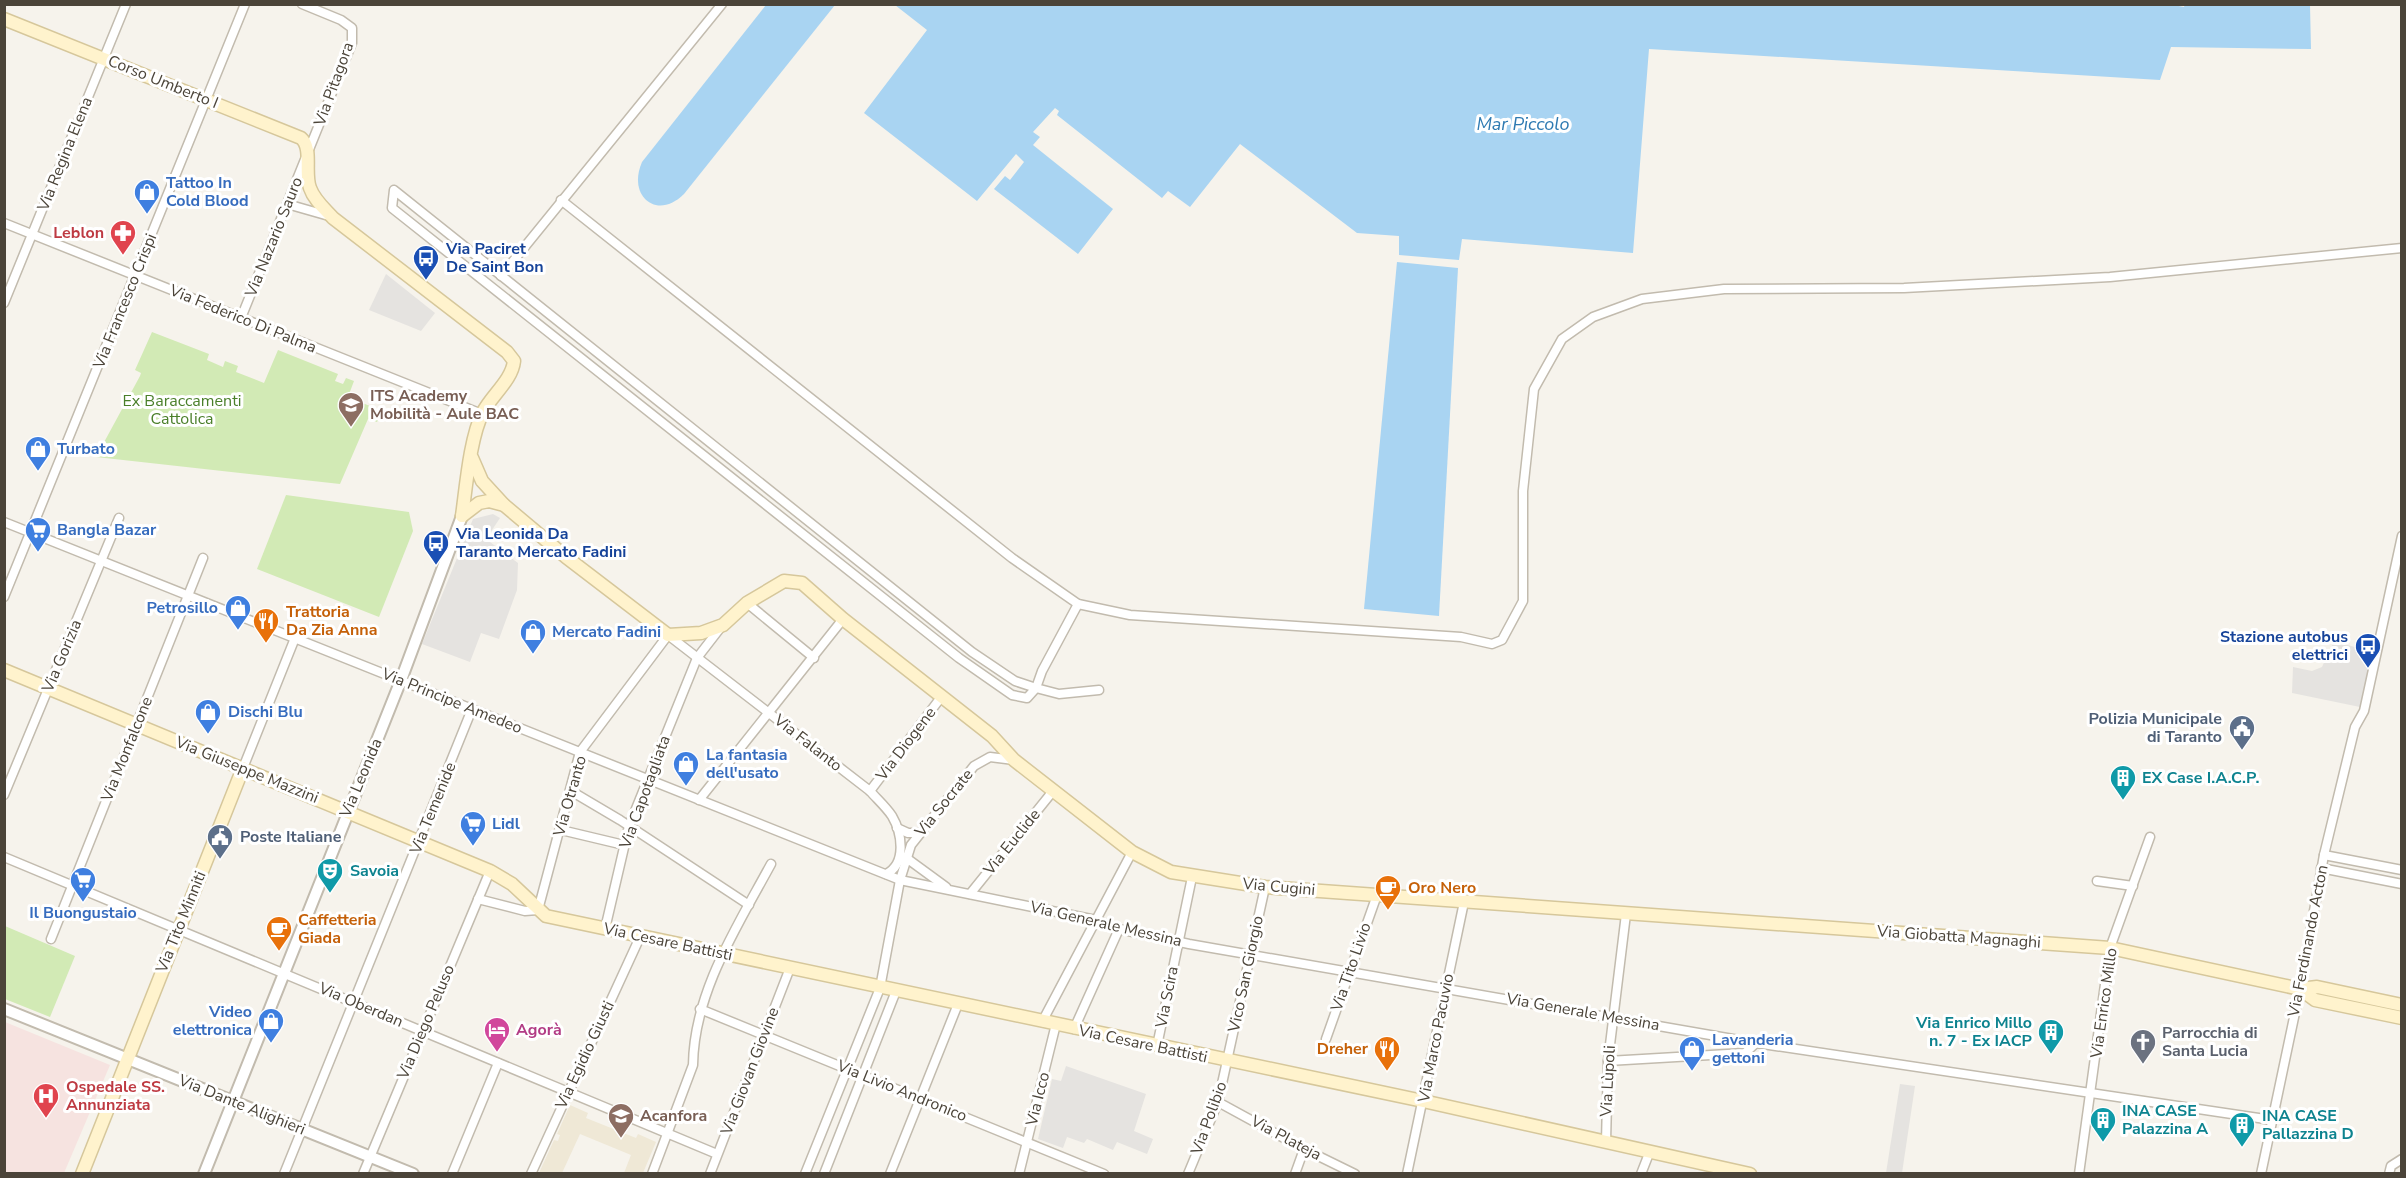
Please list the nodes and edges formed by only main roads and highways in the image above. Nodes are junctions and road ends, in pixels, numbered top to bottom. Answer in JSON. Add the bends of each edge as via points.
{"nodes":[{"id":1,"x":4,"y":19,"type":"edge"},
{"id":2,"x":472,"y":458,"type":"junction"},
{"id":3,"x":504,"y":505,"type":"junction"},
{"id":4,"x":723,"y":624,"type":"joint"},
{"id":5,"x":4,"y":670,"type":"edge"},
{"id":6,"x":243,"y":768,"type":"junction"},
{"id":7,"x":538,"y":910,"type":"joint"},
{"id":8,"x":1620,"y":913,"type":"joint"},
{"id":9,"x":2300,"y":989,"type":"junction"},
{"id":10,"x":2402,"y":1005,"type":"edge"},
{"id":11,"x":2402,"y":1018,"type":"edge"},
{"id":12,"x":85,"y":1172,"type":"edge"},
{"id":13,"x":1750,"y":1173,"type":"edge"}],
"edges":[{"from":1,"to":2,"type":"main road","name":"Corso Umberto I","via":[[301,138],[306,145],[309,187],[333,218],[514,361],[513,370],[482,414]]},
{"from":2,"to":3,"type":"main road","name":"Via Falanto","via":[[482,481]]},
{"from":2,"to":3,"type":"main road","via":[[462,516],[479,503]]},
{"from":3,"to":4,"type":"main road","name":"Via Falanto","via":[[668,635],[701,633]]},
{"from":4,"to":8,"type":"main road","name":"Via Cugini","via":[[747,603],[783,581],[802,583],[992,736],[1014,760],[1053,791],[1132,852],[1162,868],[1192,877],[1265,887]]},
{"from":5,"to":6,"type":"main road","name":"Via Giuseppe Mazzini"},
{"from":6,"to":7,"type":"main road","name":"Via Giuseppe Mazzini","via":[[490,871],[512,884]]},
{"from":6,"to":12,"type":"main road","name":"Via Tito Minniti","via":[[126,1058]]},
{"from":7,"to":13,"type":"main road","name":"Via Cesare Battisti","via":[[546,916],[640,937]]},
{"from":8,"to":9,"type":"main road","name":"Via Giobatta Magnaghi","via":[[2110,948]]},
{"from":9,"to":10,"type":"main road","name":"Via Giobatta Magnaghi","via":[[2317,987]]},
{"from":9,"to":11,"type":"main road","name":"Via Giobatta Magnaghi","via":[[2315,1000]]}]}
